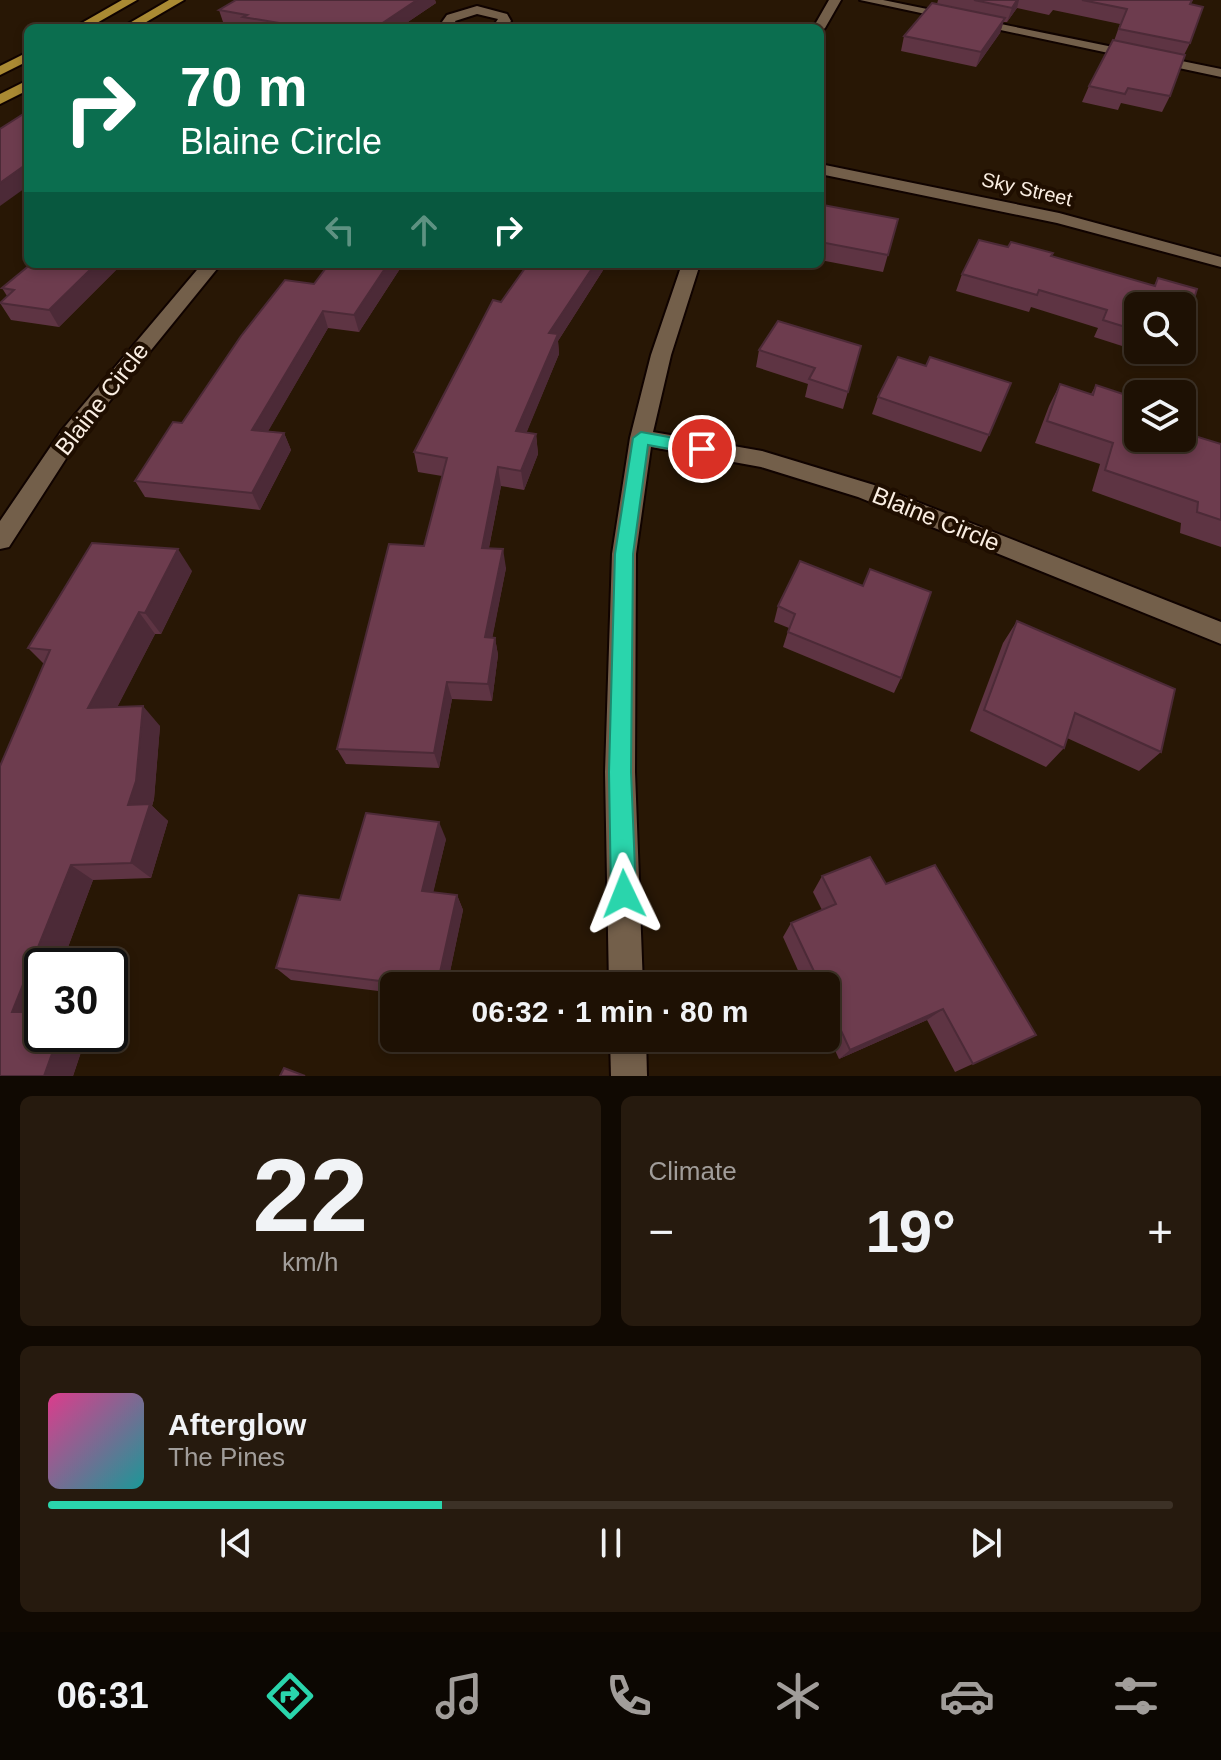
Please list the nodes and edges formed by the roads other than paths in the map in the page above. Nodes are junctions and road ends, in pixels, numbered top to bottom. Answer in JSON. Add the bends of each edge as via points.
{"nodes":[{"id":1,"x":131,"y":0,"type":"edge"},
{"id":2,"x":178,"y":0,"type":"edge"},
{"id":3,"x":835,"y":0,"type":"edge"},
{"id":4,"x":866,"y":0,"type":"edge"},
{"id":5,"x":86,"y":24,"type":"edge"},
{"id":6,"x":134,"y":24,"type":"edge"},
{"id":7,"x":449,"y":24,"type":"edge"},
{"id":8,"x":502,"y":24,"type":"edge"},
{"id":9,"x":821,"y":24,"type":"edge"},
{"id":10,"x":24,"y":58,"type":"edge"},
{"id":11,"x":0,"y":71,"type":"edge"},
{"id":12,"x":1221,"y":73,"type":"edge"},
{"id":13,"x":24,"y":86,"type":"edge"},
{"id":14,"x":0,"y":100,"type":"edge"},
{"id":15,"x":824,"y":170,"type":"edge"},
{"id":16,"x":1221,"y":262,"type":"edge"},
{"id":17,"x":209,"y":268,"type":"edge"},
{"id":18,"x":690,"y":268,"type":"edge"},
{"id":19,"x":641,"y":438,"type":"junction"},
{"id":20,"x":0,"y":540,"type":"edge"},
{"id":21,"x":1221,"y":633,"type":"edge"},
{"id":22,"x":626,"y":972,"type":"edge"},
{"id":23,"x":628,"y":1052,"type":"edge"},
{"id":24,"x":629,"y":1076,"type":"edge"}],
"edges":[{"from":1,"to":5,"type":"main road"},
{"from":2,"to":6,"type":"main road"},
{"from":3,"to":9,"type":"street"},
{"from":4,"to":12,"type":"street"},
{"from":7,"to":8,"type":"street","via":[[451,18],[477,10],[503,17]]},
{"from":10,"to":11,"type":"main road"},
{"from":13,"to":14,"type":"main road"},
{"from":15,"to":16,"type":"street","name":"Sky Street","via":[[1059,218]]},
{"from":17,"to":20,"type":"street","name":"Blaine Circle","via":[[70,435]]},
{"from":18,"to":19,"type":"street"},
{"from":19,"to":21,"type":"street","name":"Blaine Circle","via":[[762,459],[866,491]]},
{"from":19,"to":22,"type":"street","via":[[624,554],[620,772]]},
{"from":23,"to":24,"type":"street"}]}
